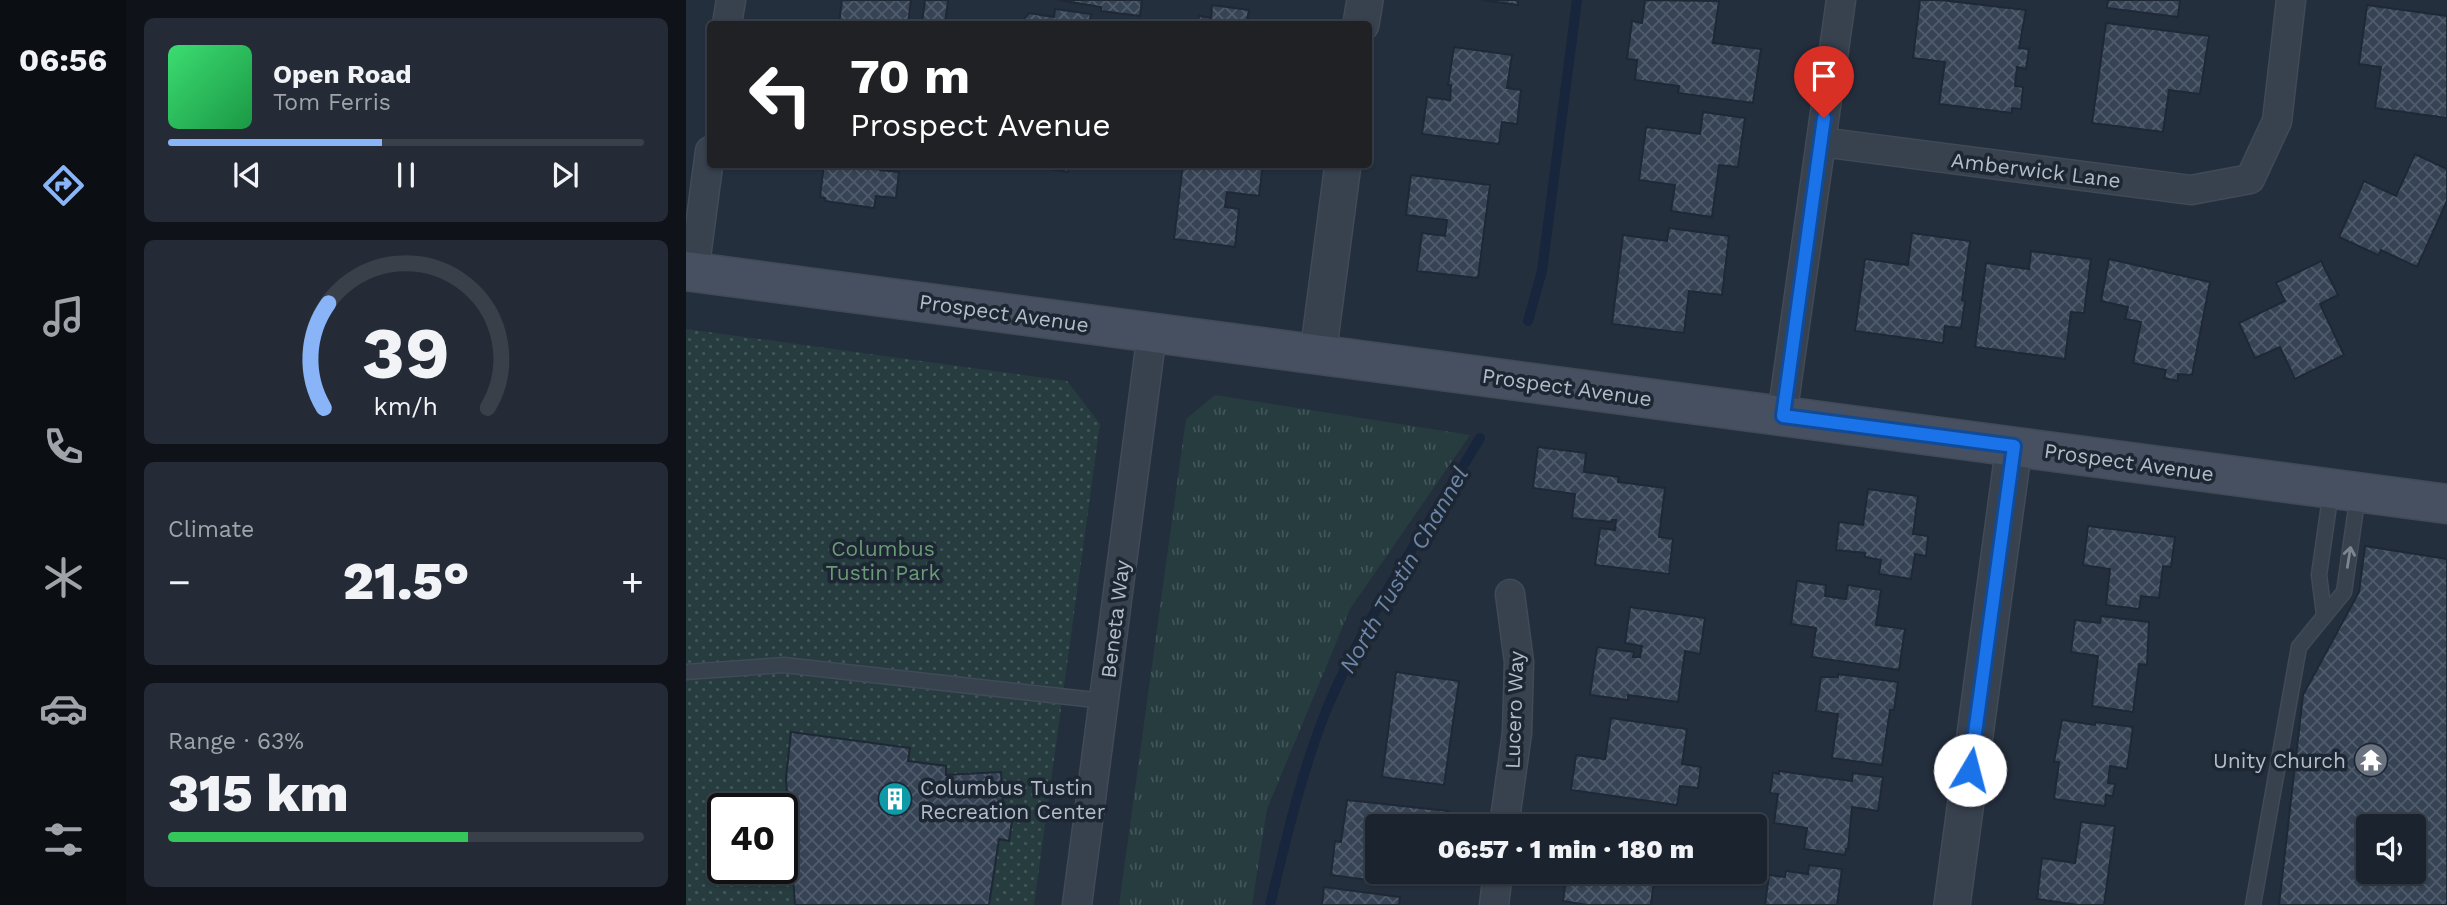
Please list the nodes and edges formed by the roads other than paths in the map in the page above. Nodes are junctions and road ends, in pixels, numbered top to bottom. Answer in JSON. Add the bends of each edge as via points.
{"nodes":[{"id":1,"x":731,"y":0,"type":"edge"},
{"id":2,"x":1365,"y":0,"type":"edge"},
{"id":3,"x":1841,"y":0,"type":"edge"},
{"id":4,"x":2291,"y":0,"type":"edge"},
{"id":5,"x":728,"y":21,"type":"edge"},
{"id":6,"x":1362,"y":21,"type":"edge"},
{"id":7,"x":1821,"y":142,"type":"junction"},
{"id":8,"x":707,"y":168,"type":"edge"},
{"id":9,"x":1342,"y":168,"type":"edge"},
{"id":10,"x":690,"y":271,"type":"edge"},
{"id":11,"x":1152,"y":333,"type":"junction"},
{"id":12,"x":1318,"y":354,"type":"junction"},
{"id":13,"x":1783,"y":416,"type":"junction"},
{"id":14,"x":2014,"y":446,"type":"junction"},
{"id":15,"x":2345,"y":491,"type":"junction"},
{"id":16,"x":2447,"y":504,"type":"edge"},
{"id":17,"x":1510,"y":594,"type":"dead end"},
{"id":18,"x":2324,"y":614,"type":"junction"},
{"id":19,"x":686,"y":672,"type":"edge"},
{"id":20,"x":1104,"y":701,"type":"junction"},
{"id":21,"x":1506,"y":814,"type":"edge"},
{"id":22,"x":1497,"y":884,"type":"edge"},
{"id":23,"x":1077,"y":905,"type":"edge"},
{"id":24,"x":1494,"y":905,"type":"edge"},
{"id":25,"x":1952,"y":905,"type":"edge"},
{"id":26,"x":2253,"y":905,"type":"edge"}],
"edges":[{"from":1,"to":5,"type":"street"},
{"from":2,"to":6,"type":"street"},
{"from":3,"to":7,"type":"street"},
{"from":4,"to":7,"type":"street","name":"Amberwick Lane","via":[[2277,121],[2250,179],[2191,190]]},
{"from":7,"to":13,"type":"street"},
{"from":8,"to":10,"type":"street"},
{"from":9,"to":12,"type":"street"},
{"from":10,"to":11,"type":"main road","name":"Prospect Avenue"},
{"from":11,"to":12,"type":"main road","name":"Prospect Avenue"},
{"from":11,"to":20,"type":"street","name":"Beneta Way"},
{"from":12,"to":13,"type":"main road","name":"Prospect Avenue"},
{"from":13,"to":14,"type":"main road","name":"Prospect Avenue"},
{"from":14,"to":15,"type":"main road","name":"Prospect Avenue"},
{"from":14,"to":25,"type":"street"},
{"from":15,"to":16,"type":"main road","name":"Prospect Avenue"},
{"from":15,"to":18,"type":"lane","via":[[2319,575]]},
{"from":18,"to":15,"type":"lane","one_way":true,"via":[[2344,592]]},
{"from":17,"to":21,"type":"street","name":"Lucero Way","via":[[1519,662],[1517,733]]},
{"from":18,"to":26,"type":"lane","via":[[2299,647]]},
{"from":19,"to":20,"type":"lane","via":[[784,665]]},
{"from":20,"to":23,"type":"street","name":"Beneta Way"},
{"from":22,"to":24,"type":"street"}]}
